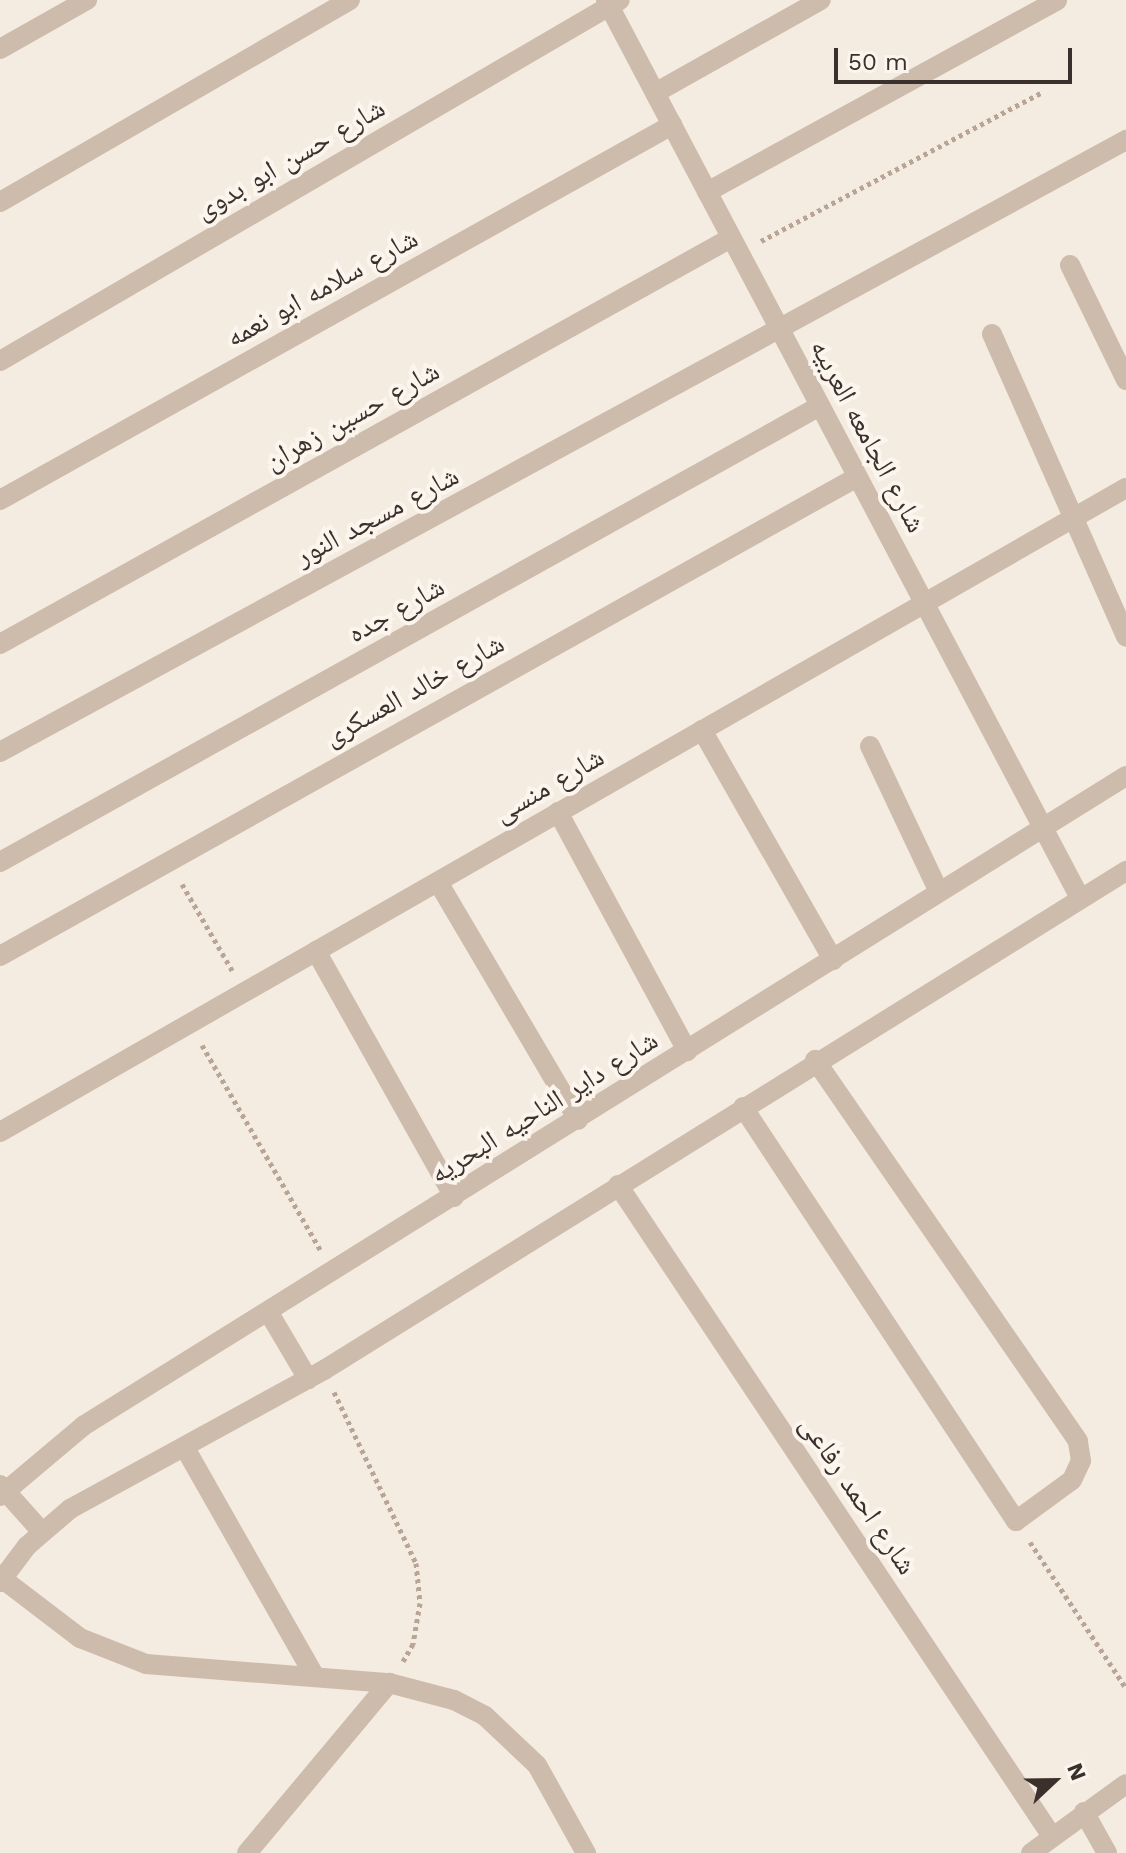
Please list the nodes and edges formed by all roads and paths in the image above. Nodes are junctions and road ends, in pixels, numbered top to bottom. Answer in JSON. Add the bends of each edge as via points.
{"nodes":[{"id":1,"x":87,"y":0,"type":"edge"},
{"id":2,"x":350,"y":0,"type":"edge"},
{"id":3,"x":821,"y":0,"type":"edge"},
{"id":4,"x":1057,"y":0,"type":"edge"},
{"id":5,"x":611,"y":2,"type":"edge"},
{"id":6,"x":0,"y":49,"type":"edge"},
{"id":7,"x":655,"y":93,"type":"junction"},
{"id":8,"x":1041,"y":93,"type":"dead end"},
{"id":9,"x":672,"y":125,"type":"junction"},
{"id":10,"x":1126,"y":140,"type":"edge"},
{"id":11,"x":707,"y":192,"type":"junction"},
{"id":12,"x":0,"y":202,"type":"edge"},
{"id":13,"x":735,"y":245,"type":"junction"},
{"id":14,"x":1070,"y":265,"type":"dead end"},
{"id":15,"x":780,"y":330,"type":"junction"},
{"id":16,"x":992,"y":334,"type":"dead end"},
{"id":17,"x":0,"y":361,"type":"edge"},
{"id":18,"x":1126,"y":380,"type":"edge"},
{"id":19,"x":820,"y":406,"type":"junction"},
{"id":20,"x":857,"y":477,"type":"junction"},
{"id":21,"x":1126,"y":488,"type":"edge"},
{"id":22,"x":0,"y":500,"type":"edge"},
{"id":23,"x":1074,"y":518,"type":"junction"},
{"id":24,"x":924,"y":603,"type":"junction"},
{"id":25,"x":1126,"y":637,"type":"edge"},
{"id":26,"x":0,"y":644,"type":"edge"},
{"id":27,"x":702,"y":730,"type":"junction"},
{"id":28,"x":870,"y":746,"type":"dead end"},
{"id":29,"x":0,"y":752,"type":"edge"},
{"id":30,"x":1126,"y":776,"type":"edge"},
{"id":31,"x":558,"y":812,"type":"junction"},
{"id":32,"x":1043,"y":828,"type":"junction"},
{"id":33,"x":167,"y":859,"type":"junction"},
{"id":34,"x":0,"y":862,"type":"edge"},
{"id":35,"x":1126,"y":871,"type":"edge"},
{"id":36,"x":438,"y":882,"type":"junction"},
{"id":37,"x":939,"y":892,"type":"junction"},
{"id":38,"x":1080,"y":898,"type":"junction"},
{"id":39,"x":316,"y":951,"type":"junction"},
{"id":40,"x":0,"y":956,"type":"edge"},
{"id":41,"x":833,"y":960,"type":"junction"},
{"id":42,"x":244,"y":992,"type":"junction"},
{"id":43,"x":190,"y":1024,"type":"junction"},
{"id":44,"x":687,"y":1051,"type":"junction"},
{"id":45,"x":815,"y":1060,"type":"junction"},
{"id":46,"x":743,"y":1107,"type":"junction"},
{"id":47,"x":578,"y":1120,"type":"junction"},
{"id":48,"x":0,"y":1132,"type":"edge"},
{"id":49,"x":618,"y":1185,"type":"junction"},
{"id":50,"x":454,"y":1197,"type":"junction"},
{"id":51,"x":333,"y":1273,"type":"junction"},
{"id":52,"x":269,"y":1313,"type":"junction"},
{"id":53,"x":316,"y":1374,"type":"junction"},
{"id":54,"x":185,"y":1448,"type":"junction"},
{"id":55,"x":1,"y":1490,"type":"edge"},
{"id":56,"x":1016,"y":1521,"type":"junction"},
{"id":57,"x":42,"y":1532,"type":"junction"},
{"id":58,"x":1,"y":1579,"type":"edge"},
{"id":59,"x":314,"y":1675,"type":"junction"},
{"id":60,"x":389,"y":1683,"type":"junction"},
{"id":61,"x":1126,"y":1688,"type":"edge"},
{"id":62,"x":1126,"y":1784,"type":"edge"},
{"id":63,"x":1084,"y":1812,"type":"junction"},
{"id":64,"x":1051,"y":1835,"type":"junction"},
{"id":65,"x":247,"y":1853,"type":"edge"},
{"id":66,"x":586,"y":1853,"type":"edge"},
{"id":67,"x":1031,"y":1853,"type":"edge"},
{"id":68,"x":1107,"y":1853,"type":"edge"}],
"edges":[{"from":1,"to":6,"type":"street"},
{"from":2,"to":12,"type":"street"},
{"from":3,"to":7,"type":"street"},
{"from":4,"to":11,"type":"street"},
{"from":5,"to":7,"type":"street","name":"شارع الجامعه العربيه"},
{"from":5,"to":17,"type":"street","name":"شارع حسن ابو بدوى"},
{"from":7,"to":9,"type":"street","name":"شارع الجامعه العربيه"},
{"from":8,"to":13,"type":"path"},
{"from":9,"to":11,"type":"street","name":"شارع الجامعه العربيه"},
{"from":9,"to":22,"type":"street","name":"شارع سلامه ابو نعمه"},
{"from":10,"to":15,"type":"street","name":"شارع مسجد النور"},
{"from":11,"to":13,"type":"street","name":"شارع الجامعه العربيه"},
{"from":13,"to":15,"type":"street","name":"شارع الجامعه العربيه"},
{"from":13,"to":26,"type":"street","name":"شارع حسين زهران"},
{"from":14,"to":18,"type":"street"},
{"from":15,"to":19,"type":"street","name":"شارع الجامعه العربيه"},
{"from":15,"to":29,"type":"street","name":"شارع مسجد النور"},
{"from":16,"to":23,"type":"street"},
{"from":19,"to":20,"type":"street","name":"شارع الجامعه العربيه"},
{"from":19,"to":34,"type":"street","name":"شارع جده"},
{"from":20,"to":24,"type":"street","name":"شارع الجامعه العربيه"},
{"from":20,"to":33,"type":"street","name":"شارع خالد العسكرى"},
{"from":21,"to":23,"type":"street","name":"شارع منسى"},
{"from":23,"to":24,"type":"street","name":"شارع منسى"},
{"from":23,"to":25,"type":"street"},
{"from":24,"to":27,"type":"street","name":"شارع منسى"},
{"from":24,"to":32,"type":"street","name":"شارع الجامعه العربيه"},
{"from":27,"to":31,"type":"street","name":"شارع منسى"},
{"from":27,"to":41,"type":"street"},
{"from":28,"to":37,"type":"street"},
{"from":30,"to":32,"type":"street","name":"شارع داير الناحيه البحريه"},
{"from":31,"to":36,"type":"street","name":"شارع منسى"},
{"from":31,"to":44,"type":"street"},
{"from":32,"to":37,"type":"street","name":"شارع داير الناحيه البحريه"},
{"from":32,"to":38,"type":"street","name":"شارع الجامعه العربيه"},
{"from":33,"to":40,"type":"street","name":"شارع خالد العسكرى"},
{"from":33,"to":42,"type":"path"},
{"from":35,"to":38,"type":"street"},
{"from":36,"to":39,"type":"street","name":"شارع منسى"},
{"from":36,"to":47,"type":"street"},
{"from":37,"to":41,"type":"street","name":"شارع داير الناحيه البحريه"},
{"from":38,"to":45,"type":"street"},
{"from":39,"to":42,"type":"street","name":"شارع منسى"},
{"from":39,"to":50,"type":"street"},
{"from":41,"to":44,"type":"street","name":"شارع داير الناحيه البحريه"},
{"from":42,"to":43,"type":"street","name":"شارع منسى"},
{"from":43,"to":48,"type":"street","name":"شارع منسى"},
{"from":43,"to":51,"type":"path"},
{"from":44,"to":47,"type":"street","name":"شارع داير الناحيه البحريه"},
{"from":45,"to":46,"type":"street"},
{"from":45,"to":56,"type":"street","via":[[1078,1441],[1081,1461],[1072,1480]]},
{"from":46,"to":49,"type":"street"},
{"from":46,"to":56,"type":"street"},
{"from":47,"to":50,"type":"street","name":"شارع داير الناحيه البحريه"},
{"from":49,"to":53,"type":"street"},
{"from":49,"to":64,"type":"street","name":"شارع احمد رفاعى"},
{"from":50,"to":51,"type":"street","name":"شارع داير الناحيه البحريه"},
{"from":51,"to":52,"type":"street","name":"شارع داير الناحيه البحريه"},
{"from":52,"to":53,"type":"street"},
{"from":52,"to":55,"type":"street","name":"شارع داير الناحيه البحريه","via":[[83,1426]]},
{"from":53,"to":54,"type":"street"},
{"from":53,"to":60,"type":"path","via":[[416,1563],[420,1603],[413,1644]]},
{"from":54,"to":57,"type":"street","via":[[70,1509]]},
{"from":54,"to":59,"type":"street"},
{"from":55,"to":57,"type":"street"},
{"from":56,"to":61,"type":"path"},
{"from":57,"to":58,"type":"street"},
{"from":58,"to":59,"type":"street","via":[[80,1638],[112,1654],[182,1669]]},
{"from":59,"to":60,"type":"street"},
{"from":60,"to":65,"type":"street"},
{"from":60,"to":66,"type":"street","via":[[454,1700],[514,1740],[560,1799]]},
{"from":62,"to":63,"type":"street"},
{"from":63,"to":64,"type":"street"},
{"from":63,"to":68,"type":"street"},
{"from":64,"to":67,"type":"street"}]}
